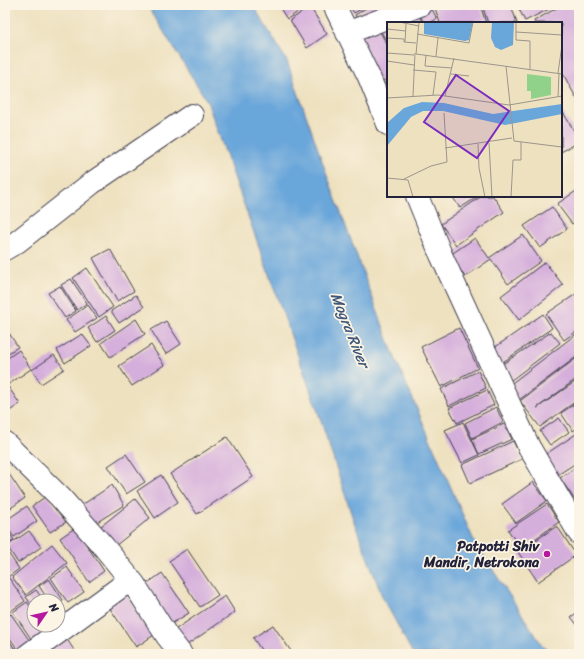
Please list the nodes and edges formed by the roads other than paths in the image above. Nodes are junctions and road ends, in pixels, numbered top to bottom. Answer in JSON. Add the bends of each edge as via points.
{"nodes":[{"id":1,"x":334,"y":5,"type":"edge"},
{"id":2,"x":420,"y":5,"type":"edge"},
{"id":3,"x":348,"y":33,"type":"junction"},
{"id":4,"x":192,"y":115,"type":"dead end"},
{"id":5,"x":387,"y":122,"type":"edge"},
{"id":6,"x":417,"y":197,"type":"edge"},
{"id":7,"x":5,"y":249,"type":"edge"},
{"id":8,"x":5,"y":442,"type":"edge"},
{"id":9,"x":579,"y":533,"type":"edge"},
{"id":10,"x":130,"y":580,"type":"junction"},
{"id":11,"x":29,"y":654,"type":"edge"},
{"id":12,"x":180,"y":654,"type":"edge"}],
"edges":[{"from":1,"to":3,"type":"street"},
{"from":2,"to":3,"type":"street"},
{"from":3,"to":5,"type":"street"},
{"from":4,"to":7,"type":"street","via":[[92,184]]},
{"from":6,"to":9,"type":"street","via":[[441,255],[529,447]]},
{"from":8,"to":10,"type":"street","via":[[60,497]]},
{"from":10,"to":11,"type":"street"},
{"from":10,"to":12,"type":"street"}]}
